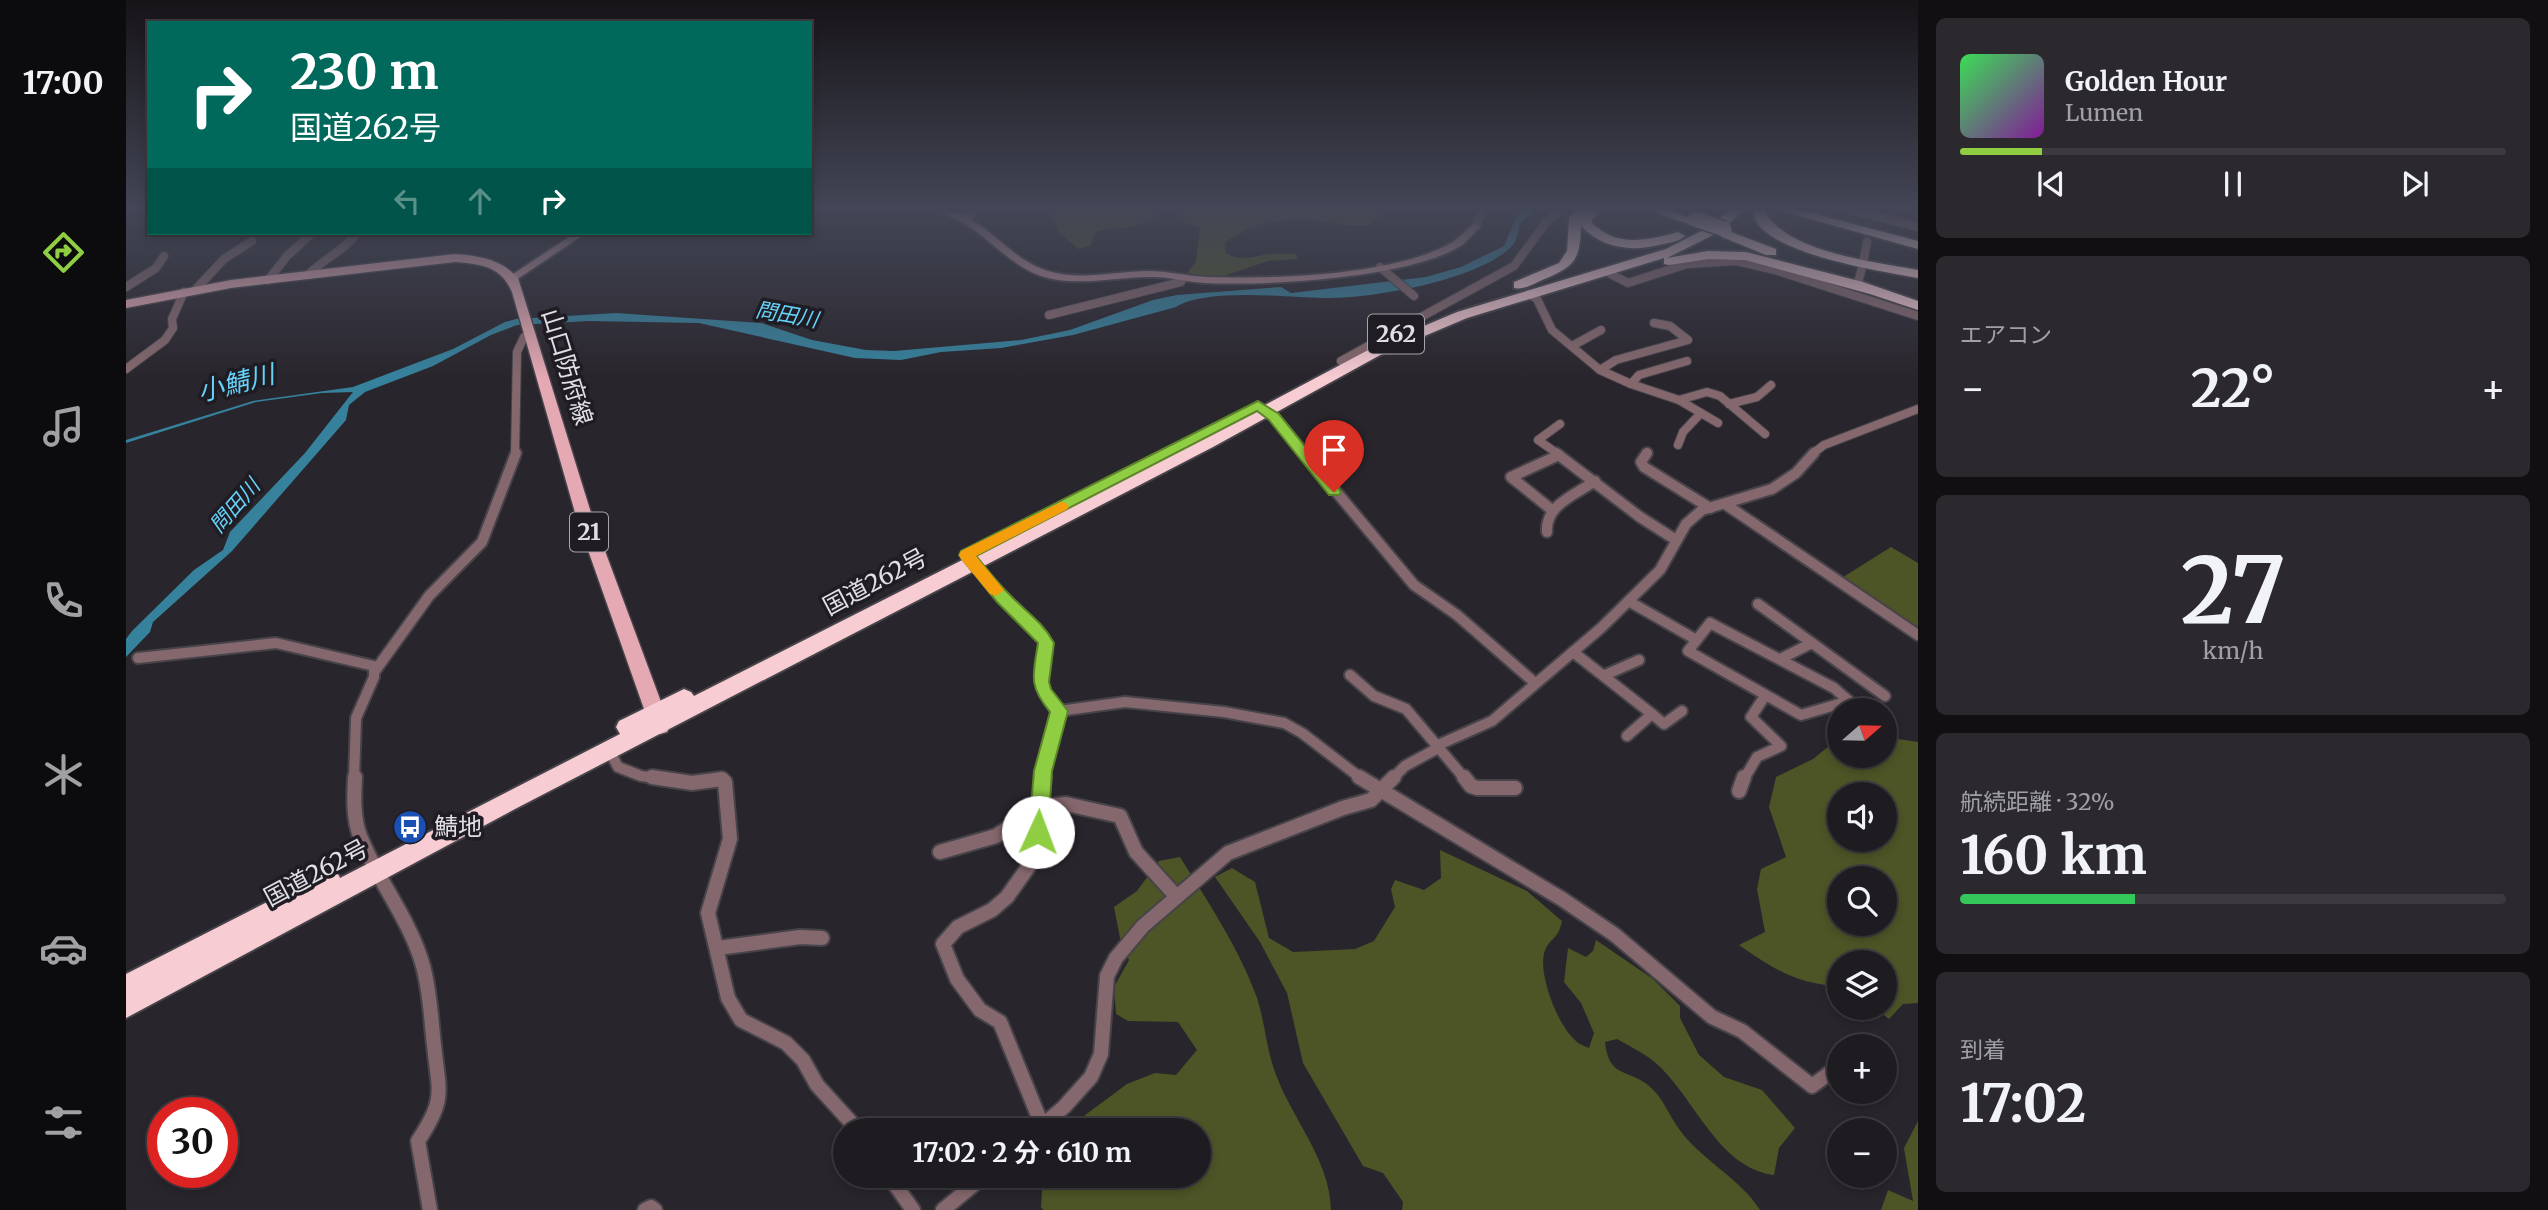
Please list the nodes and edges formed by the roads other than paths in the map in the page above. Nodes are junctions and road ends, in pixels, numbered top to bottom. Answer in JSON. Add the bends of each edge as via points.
{"nodes":[{"id":1,"x":158,"y":265,"type":"edge"},
{"id":2,"x":217,"y":265,"type":"edge"},
{"id":3,"x":279,"y":265,"type":"edge"},
{"id":4,"x":317,"y":265,"type":"edge"},
{"id":5,"x":390,"y":265,"type":"edge"},
{"id":6,"x":493,"y":265,"type":"edge"},
{"id":7,"x":531,"y":265,"type":"edge"},
{"id":8,"x":1028,"y":265,"type":"edge"},
{"id":9,"x":1389,"y":265,"type":"edge"},
{"id":10,"x":1512,"y":265,"type":"edge"},
{"id":11,"x":1564,"y":265,"type":"edge"},
{"id":12,"x":1609,"y":265,"type":"edge"},
{"id":13,"x":1634,"y":265,"type":"edge"},
{"id":14,"x":1651,"y":265,"type":"edge"},
{"id":15,"x":1788,"y":265,"type":"edge"},
{"id":16,"x":1806,"y":265,"type":"edge"},
{"id":17,"x":1874,"y":265,"type":"edge"},
{"id":18,"x":1881,"y":265,"type":"edge"},
{"id":19,"x":1381,"y":268,"type":"junction"},
{"id":20,"x":1862,"y":268,"type":"dead end"},
{"id":21,"x":1892,"y":268,"type":"junction"},
{"id":22,"x":1918,"y":274,"type":"edge"},
{"id":23,"x":308,"y":275,"type":"junction"},
{"id":24,"x":1605,"y":275,"type":"junction"},
{"id":25,"x":512,"y":278,"type":"junction"},
{"id":26,"x":1183,"y":278,"type":"junction"},
{"id":27,"x":268,"y":279,"type":"junction"},
{"id":28,"x":1918,"y":279,"type":"edge"},
{"id":29,"x":126,"y":287,"type":"edge"},
{"id":30,"x":1864,"y":290,"type":"junction"},
{"id":31,"x":189,"y":291,"type":"junction"},
{"id":32,"x":1529,"y":294,"type":"junction"},
{"id":33,"x":1413,"y":295,"type":"dead end"},
{"id":34,"x":1918,"y":299,"type":"edge"},
{"id":35,"x":126,"y":304,"type":"edge"},
{"id":36,"x":1918,"y":306,"type":"edge"},
{"id":37,"x":1453,"y":311,"type":"junction"},
{"id":38,"x":1049,"y":315,"type":"dead end"},
{"id":39,"x":1918,"y":316,"type":"edge"},
{"id":40,"x":1654,"y":323,"type":"dead end"},
{"id":41,"x":1601,"y":330,"type":"dead end"},
{"id":42,"x":532,"y":335,"type":"junction"},
{"id":43,"x":1572,"y":346,"type":"junction"},
{"id":44,"x":1341,"y":361,"type":"junction"},
{"id":45,"x":1687,"y":361,"type":"dead end"},
{"id":46,"x":126,"y":369,"type":"edge"},
{"id":47,"x":1600,"y":370,"type":"junction"},
{"id":48,"x":1630,"y":384,"type":"junction"},
{"id":49,"x":1772,"y":385,"type":"dead end"},
{"id":50,"x":1679,"y":400,"type":"junction"},
{"id":51,"x":1730,"y":404,"type":"junction"},
{"id":52,"x":1263,"y":408,"type":"junction"},
{"id":53,"x":1918,"y":409,"type":"edge"},
{"id":54,"x":1701,"y":414,"type":"junction"},
{"id":55,"x":1718,"y":423,"type":"dead end"},
{"id":56,"x":1560,"y":424,"type":"dead end"},
{"id":57,"x":1765,"y":434,"type":"dead end"},
{"id":58,"x":1678,"y":445,"type":"dead end"},
{"id":59,"x":1647,"y":453,"type":"dead end"},
{"id":60,"x":1559,"y":455,"type":"junction"},
{"id":61,"x":1595,"y":481,"type":"junction"},
{"id":62,"x":1725,"y":504,"type":"junction"},
{"id":63,"x":1710,"y":508,"type":"junction"},
{"id":64,"x":1552,"y":510,"type":"junction"},
{"id":65,"x":1547,"y":532,"type":"dead end"},
{"id":66,"x":1676,"y":540,"type":"junction"},
{"id":67,"x":970,"y":558,"type":"junction"},
{"id":68,"x":1630,"y":602,"type":"junction"},
{"id":69,"x":1758,"y":604,"type":"dead end"},
{"id":70,"x":1918,"y":635,"type":"edge"},
{"id":71,"x":1695,"y":639,"type":"junction"},
{"id":72,"x":1812,"y":643,"type":"junction"},
{"id":73,"x":1573,"y":652,"type":"junction"},
{"id":74,"x":138,"y":658,"type":"dead end"},
{"id":75,"x":1639,"y":660,"type":"dead end"},
{"id":76,"x":1780,"y":660,"type":"junction"},
{"id":77,"x":375,"y":671,"type":"junction"},
{"id":78,"x":1350,"y":675,"type":"dead end"},
{"id":79,"x":1605,"y":675,"type":"junction"},
{"id":80,"x":1535,"y":683,"type":"junction"},
{"id":81,"x":1765,"y":696,"type":"junction"},
{"id":82,"x":1885,"y":696,"type":"dead end"},
{"id":83,"x":1059,"y":711,"type":"junction"},
{"id":84,"x":1682,"y":711,"type":"dead end"},
{"id":85,"x":1652,"y":715,"type":"junction"},
{"id":86,"x":657,"y":720,"type":"junction"},
{"id":87,"x":1627,"y":736,"type":"dead end"},
{"id":88,"x":1439,"y":746,"type":"junction"},
{"id":89,"x":609,"y":750,"type":"junction"},
{"id":90,"x":1515,"y":788,"type":"dead end"},
{"id":91,"x":1380,"y":790,"type":"junction"},
{"id":92,"x":1738,"y":792,"type":"dead end"},
{"id":93,"x":1039,"y":807,"type":"junction"},
{"id":94,"x":940,"y":852,"type":"dead end"},
{"id":95,"x":374,"y":866,"type":"junction"},
{"id":96,"x":1176,"y":896,"type":"junction"},
{"id":97,"x":822,"y":939,"type":"dead end"},
{"id":98,"x":718,"y":948,"type":"junction"},
{"id":99,"x":126,"y":988,"type":"edge"},
{"id":100,"x":126,"y":1005,"type":"edge"},
{"id":101,"x":1827,"y":1075,"type":"edge"},
{"id":102,"x":849,"y":1118,"type":"edge"},
{"id":103,"x":1035,"y":1118,"type":"edge"},
{"id":104,"x":1049,"y":1118,"type":"edge"},
{"id":105,"x":897,"y":1188,"type":"edge"},
{"id":106,"x":970,"y":1188,"type":"edge"},
{"id":107,"x":430,"y":1210,"type":"edge"},
{"id":108,"x":645,"y":1210,"type":"edge"},
{"id":109,"x":655,"y":1210,"type":"edge"},
{"id":110,"x":912,"y":1210,"type":"edge"},
{"id":111,"x":943,"y":1210,"type":"edge"}],
"edges":[{"from":1,"to":29,"type":"street"},
{"from":2,"to":31,"type":"street"},
{"from":3,"to":27,"type":"street"},
{"from":4,"to":23,"type":"street"},
{"from":5,"to":23,"type":"main road"},
{"from":6,"to":25,"type":"main road"},
{"from":7,"to":25,"type":"street"},
{"from":8,"to":26,"type":"street","via":[[1066,276]]},
{"from":9,"to":19,"type":"street"},
{"from":10,"to":44,"type":"street"},
{"from":11,"to":37,"type":"highway"},
{"from":12,"to":37,"type":"highway","name":"国道262号","number":"262"},
{"from":13,"to":24,"type":"highway","name":"国道262号","number":"262"},
{"from":14,"to":24,"type":"highway"},
{"from":15,"to":30,"type":"highway"},
{"from":16,"to":30,"type":"highway"},
{"from":17,"to":21,"type":"highway"},
{"from":18,"to":21,"type":"highway"},
{"from":19,"to":26,"type":"street","via":[[1283,279]]},
{"from":19,"to":33,"type":"street"},
{"from":20,"to":30,"type":"street"},
{"from":21,"to":22,"type":"highway"},
{"from":21,"to":28,"type":"highway"},
{"from":23,"to":27,"type":"main road"},
{"from":24,"to":32,"type":"highway","name":"国道262号","number":"262"},
{"from":25,"to":42,"type":"main road","name":"山口防府線","number":"21"},
{"from":26,"to":38,"type":"street"},
{"from":27,"to":31,"type":"main road"},
{"from":30,"to":34,"type":"highway"},
{"from":30,"to":36,"type":"highway"},
{"from":30,"to":39,"type":"street"},
{"from":31,"to":35,"type":"main road"},
{"from":31,"to":46,"type":"street","via":[[165,340]]},
{"from":32,"to":43,"type":"street","via":[[1537,299],[1552,330]]},
{"from":32,"to":52,"type":"highway","name":"国道262号","number":"262","via":[[1411,335]]},
{"from":37,"to":44,"type":"highway","name":"国道262号","number":"262"},
{"from":40,"to":47,"type":"street","via":[[1670,326],[1688,340],[1616,360]]},
{"from":41,"to":43,"type":"street"},
{"from":42,"to":77,"type":"street","via":[[524,337],[517,352],[516,453],[482,542],[429,596]]},
{"from":42,"to":86,"type":"main road","name":"山口防府線","number":"21","via":[[584,516]]},
{"from":43,"to":47,"type":"street"},
{"from":44,"to":52,"type":"highway","name":"国道262号","number":"262"},
{"from":45,"to":48,"type":"street","via":[[1639,375]]},
{"from":47,"to":48,"type":"street"},
{"from":48,"to":50,"type":"street"},
{"from":49,"to":51,"type":"street","via":[[1757,397]]},
{"from":50,"to":51,"type":"street","via":[[1707,392]]},
{"from":50,"to":54,"type":"street"},
{"from":51,"to":57,"type":"street"},
{"from":52,"to":67,"type":"highway","name":"国道262号","number":"262"},
{"from":52,"to":80,"type":"street","via":[[1414,585],[1457,615]]},
{"from":53,"to":62,"type":"street","via":[[1824,446],[1772,489]]},
{"from":54,"to":55,"type":"street"},
{"from":54,"to":58,"type":"street","via":[[1683,432]]},
{"from":56,"to":60,"type":"street","via":[[1538,440]]},
{"from":59,"to":63,"type":"street","via":[[1641,462],[1644,467]]},
{"from":60,"to":61,"type":"street"},
{"from":60,"to":64,"type":"street","via":[[1511,477]]},
{"from":61,"to":64,"type":"street"},
{"from":61,"to":66,"type":"street"},
{"from":62,"to":63,"type":"street"},
{"from":62,"to":70,"type":"street"},
{"from":63,"to":66,"type":"street","via":[[1686,524]]},
{"from":64,"to":65,"type":"street","via":[[1546,519]]},
{"from":66,"to":68,"type":"street","via":[[1666,563]]},
{"from":67,"to":83,"type":"street","via":[[1046,643],[1041,682]]},
{"from":67,"to":86,"type":"highway","name":"国道262号","number":"262"},
{"from":68,"to":71,"type":"street"},
{"from":68,"to":73,"type":"street"},
{"from":69,"to":72,"type":"street"},
{"from":71,"to":76,"type":"street","via":[[1710,623]]},
{"from":71,"to":81,"type":"street","via":[[1688,651]]},
{"from":72,"to":76,"type":"street"},
{"from":72,"to":82,"type":"street"},
{"from":73,"to":79,"type":"street"},
{"from":73,"to":80,"type":"street"},
{"from":74,"to":77,"type":"street","via":[[276,643],[370,664]]},
{"from":75,"to":79,"type":"street"},
{"from":76,"to":81,"type":"street","via":[[1834,688],[1849,701],[1821,707],[1809,716]]},
{"from":77,"to":95,"type":"street","via":[[356,718],[354,741],[359,834]]},
{"from":78,"to":88,"type":"street","via":[[1374,696],[1406,709]]},
{"from":79,"to":85,"type":"street"},
{"from":80,"to":88,"type":"street","via":[[1492,721]]},
{"from":81,"to":92,"type":"street","via":[[1751,717],[1781,746],[1751,760]]},
{"from":83,"to":91,"type":"street","via":[[1125,702],[1284,723]]},
{"from":83,"to":93,"type":"street"},
{"from":84,"to":85,"type":"street","via":[[1664,724]]},
{"from":85,"to":87,"type":"street"},
{"from":86,"to":89,"type":"highway","name":"国道262号","number":"262"},
{"from":86,"to":95,"type":"highway","name":"国道262号","number":"262"},
{"from":88,"to":90,"type":"street","via":[[1471,786]]},
{"from":88,"to":91,"type":"street","via":[[1405,766]]},
{"from":89,"to":95,"type":"highway","name":"国道262号","number":"262"},
{"from":89,"to":98,"type":"street","via":[[618,766],[641,776],[725,782],[730,839],[708,913]]},
{"from":91,"to":96,"type":"street","via":[[1371,800],[1228,853]]},
{"from":91,"to":101,"type":"street","via":[[1615,935],[1712,1017],[1742,1031],[1812,1086]]},
{"from":93,"to":94,"type":"street","via":[[996,836]]},
{"from":93,"to":96,"type":"street","via":[[1066,804],[1120,816],[1136,852]]},
{"from":93,"to":103,"type":"street","via":[[1041,849],[1017,887],[992,910],[949,931],[943,944],[957,979],[980,1010],[1000,1022]]},
{"from":95,"to":99,"type":"highway","name":"国道262号","number":"262"},
{"from":95,"to":100,"type":"highway","name":"国道262号","number":"262"},
{"from":95,"to":107,"type":"street","via":[[408,930],[428,991],[440,1098],[418,1141]]},
{"from":96,"to":104,"type":"street","via":[[1116,958],[1107,976],[1101,1054],[1091,1077]]},
{"from":97,"to":98,"type":"street","via":[[800,937]]},
{"from":98,"to":102,"type":"street","via":[[728,998],[741,1020],[786,1043]]},
{"from":105,"to":110,"type":"street"},
{"from":106,"to":111,"type":"street"},
{"from":108,"to":109,"type":"street"}]}
